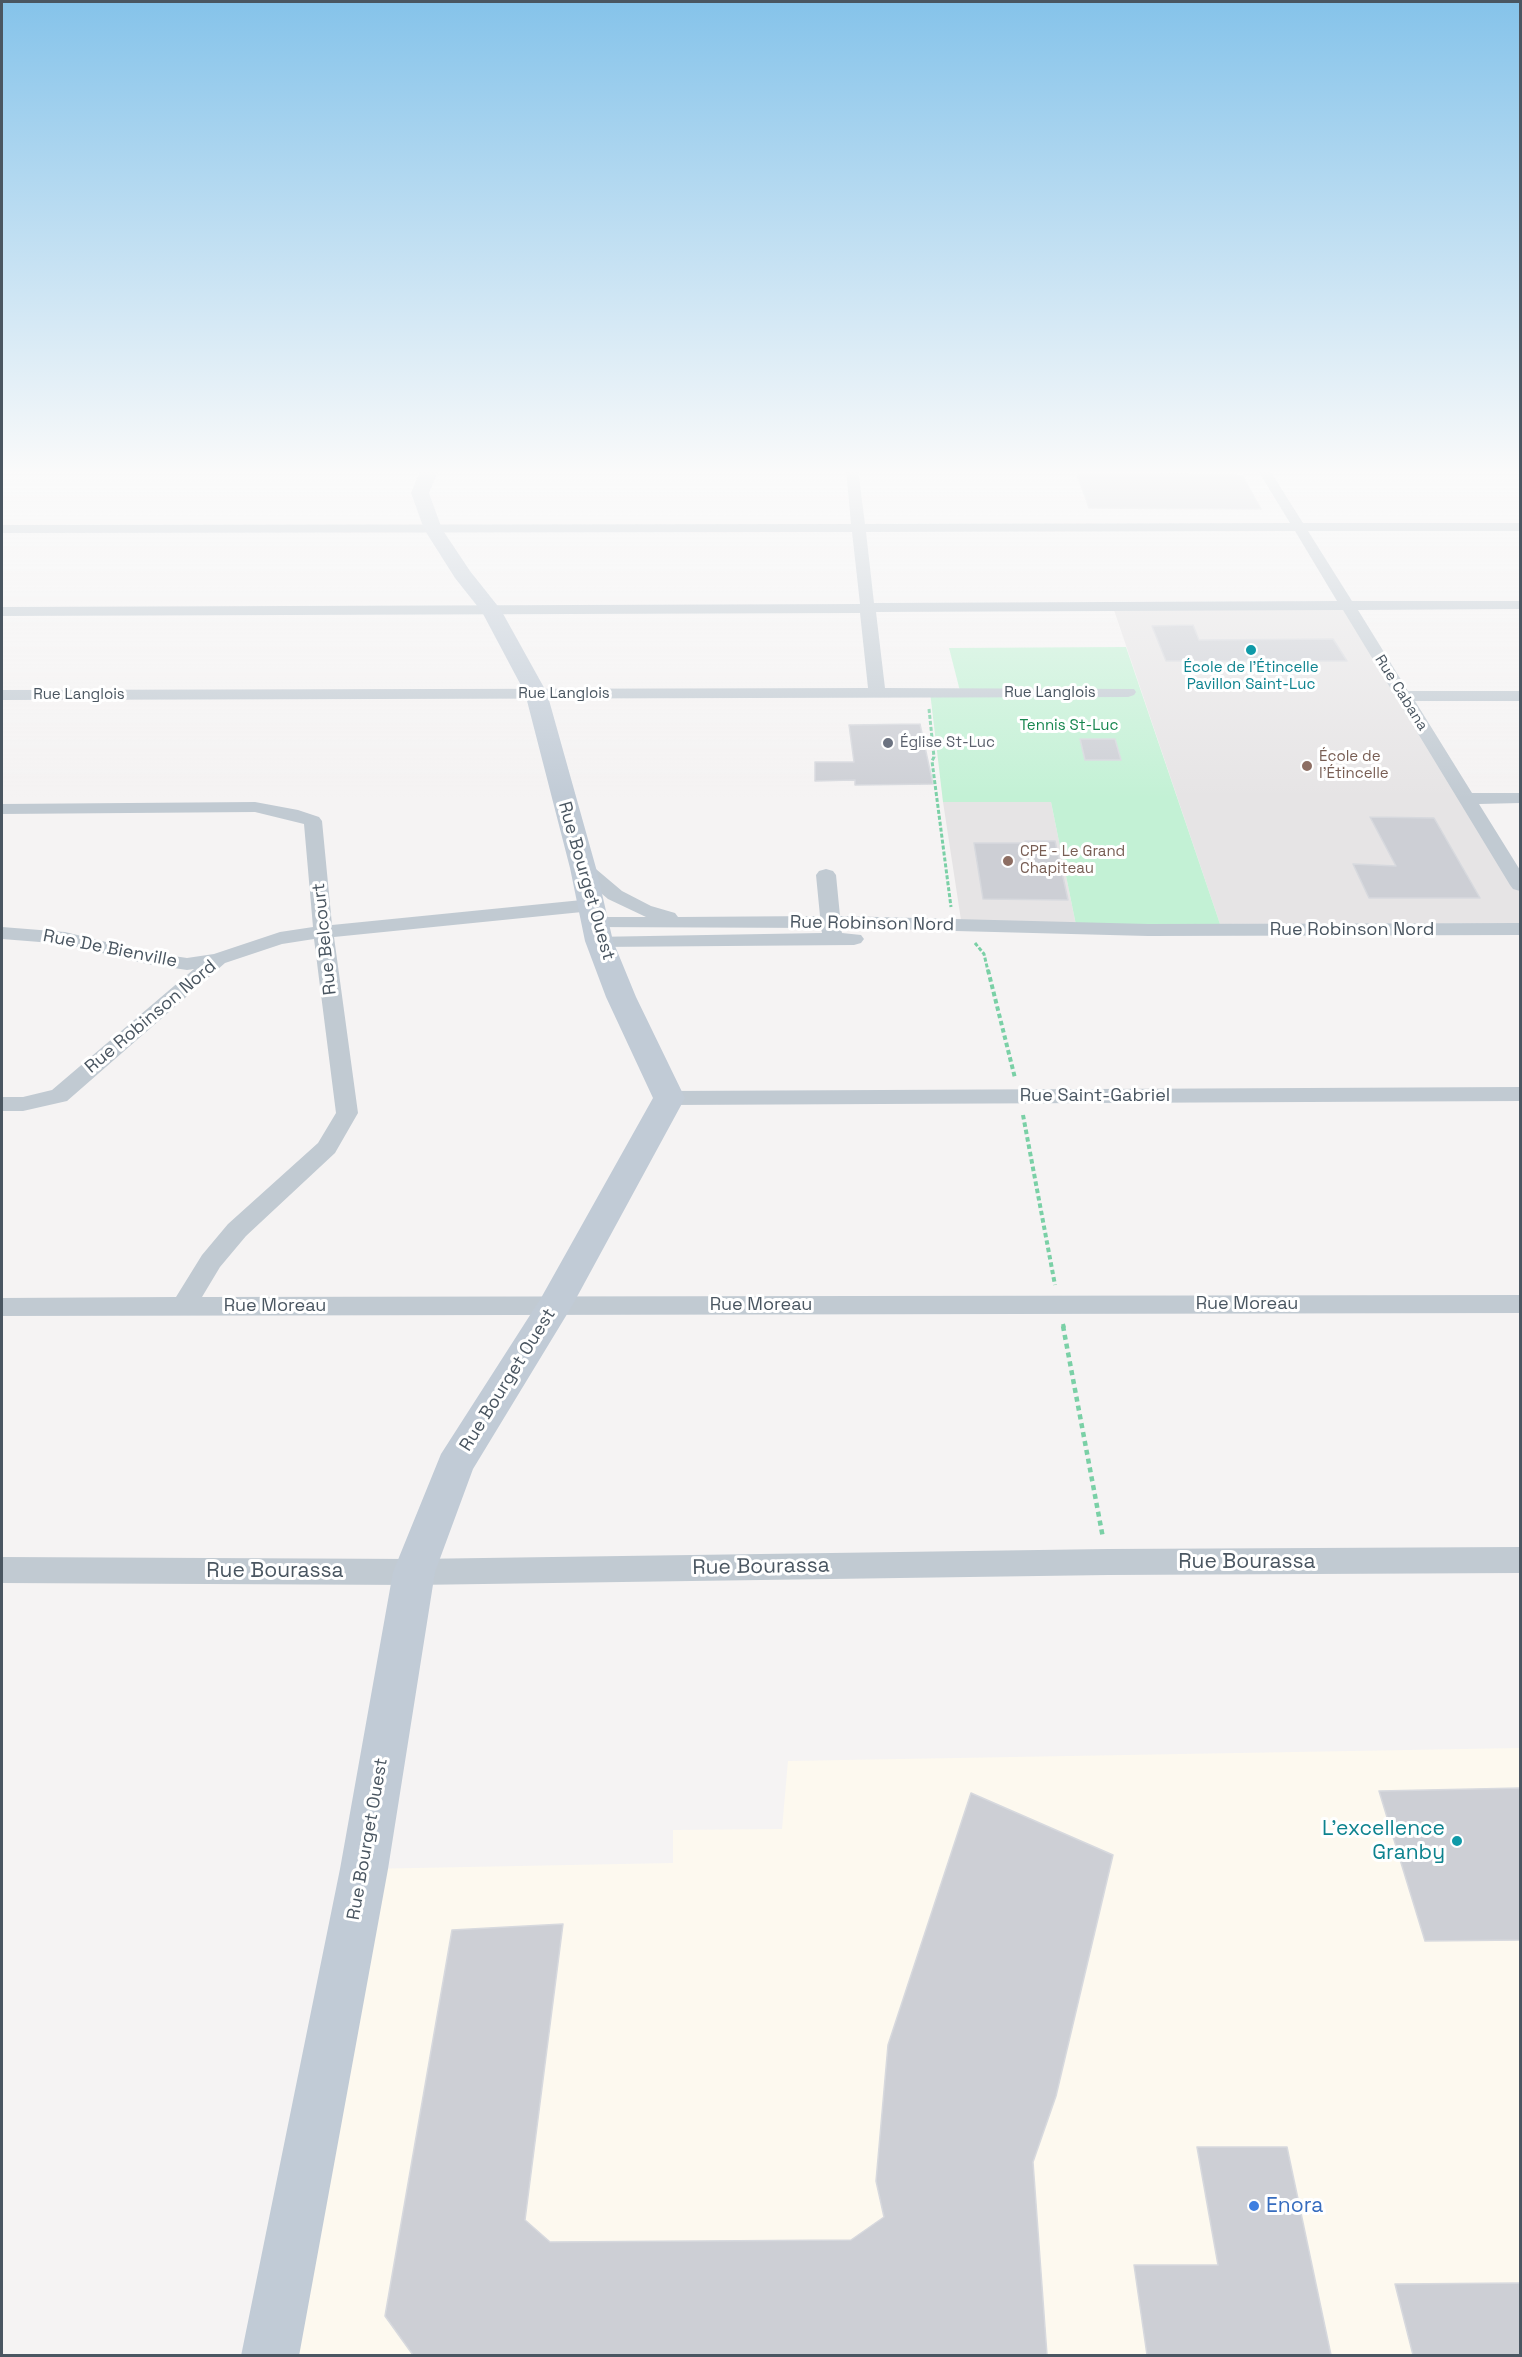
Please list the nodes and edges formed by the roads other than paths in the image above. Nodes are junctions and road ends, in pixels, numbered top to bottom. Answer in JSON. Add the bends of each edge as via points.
{"nodes":[{"id":1,"x":466,"y":579,"type":"edge"},
{"id":2,"x":864,"y":579,"type":"edge"},
{"id":3,"x":1331,"y":579,"type":"edge"},
{"id":4,"x":1521,"y":605,"type":"edge"},
{"id":5,"x":1348,"y":606,"type":"junction"},
{"id":6,"x":867,"y":608,"type":"junction"},
{"id":7,"x":491,"y":610,"type":"junction"},
{"id":8,"x":2,"y":612,"type":"edge"},
{"id":9,"x":1128,"y":692,"type":"dead end"},
{"id":10,"x":536,"y":693,"type":"junction"},
{"id":11,"x":877,"y":693,"type":"junction"},
{"id":12,"x":2,"y":695,"type":"edge"},
{"id":13,"x":1403,"y":696,"type":"junction"},
{"id":14,"x":1521,"y":696,"type":"edge"},
{"id":15,"x":1521,"y":798,"type":"edge"},
{"id":16,"x":1467,"y":799,"type":"junction"},
{"id":17,"x":2,"y":809,"type":"edge"},
{"id":18,"x":583,"y":868,"type":"junction"},
{"id":19,"x":826,"y":875,"type":"dead end"},
{"id":20,"x":1521,"y":885,"type":"edge"},
{"id":21,"x":687,"y":922,"type":"junction"},
{"id":22,"x":596,"y":923,"type":"junction"},
{"id":23,"x":1521,"y":929,"type":"edge"},
{"id":24,"x":1148,"y":930,"type":"junction"},
{"id":25,"x":831,"y":931,"type":"junction"},
{"id":26,"x":323,"y":932,"type":"junction"},
{"id":27,"x":2,"y":933,"type":"edge"},
{"id":28,"x":218,"y":959,"type":"junction"},
{"id":29,"x":1521,"y":1094,"type":"edge"},
{"id":30,"x":669,"y":1098,"type":"junction"},
{"id":31,"x":2,"y":1104,"type":"edge"},
{"id":32,"x":1521,"y":1304,"type":"edge"},
{"id":33,"x":554,"y":1306,"type":"junction"},
{"id":34,"x":2,"y":1307,"type":"edge"},
{"id":35,"x":183,"y":1307,"type":"junction"},
{"id":36,"x":1521,"y":1560,"type":"edge"},
{"id":37,"x":2,"y":1570,"type":"edge"},
{"id":38,"x":414,"y":1572,"type":"junction"},
{"id":39,"x":270,"y":2355,"type":"edge"}],
"edges":[{"from":1,"to":7,"type":"street","name":"Rue Bourget Ouest"},
{"from":2,"to":6,"type":"street"},
{"from":3,"to":5,"type":"street","name":"Rue Cabana"},
{"from":4,"to":5,"type":"street"},
{"from":5,"to":6,"type":"street"},
{"from":5,"to":13,"type":"street","name":"Rue Cabana"},
{"from":6,"to":7,"type":"street"},
{"from":6,"to":11,"type":"street"},
{"from":7,"to":8,"type":"street"},
{"from":7,"to":10,"type":"street","name":"Rue Bourget Ouest"},
{"from":9,"to":11,"type":"street","name":"Rue Langlois"},
{"from":10,"to":11,"type":"street","name":"Rue Langlois"},
{"from":10,"to":12,"type":"street","name":"Rue Langlois"},
{"from":10,"to":18,"type":"street","name":"Rue Bourget Ouest"},
{"from":13,"to":14,"type":"street"},
{"from":13,"to":16,"type":"street","name":"Rue Cabana"},
{"from":15,"to":16,"type":"street"},
{"from":16,"to":20,"type":"street","name":"Rue Cabana"},
{"from":17,"to":26,"type":"street","name":"Rue Belcourt","via":[[255,807],[313,821]]},
{"from":18,"to":21,"type":"street","via":[[615,895],[644,910]]},
{"from":18,"to":22,"type":"street","name":"Rue Bourget Ouest"},
{"from":19,"to":25,"type":"street"},
{"from":21,"to":22,"type":"street","name":"Rue Robinson Nord"},
{"from":21,"to":25,"type":"street","name":"Rue Robinson Nord"},
{"from":22,"to":25,"type":"street","name":"Rue Robinson Nord"},
{"from":22,"to":26,"type":"street","name":"Rue Robinson Nord"},
{"from":22,"to":30,"type":"street","name":"Rue Bourget Ouest","via":[[621,997]]},
{"from":23,"to":24,"type":"street","name":"Rue Robinson Nord"},
{"from":24,"to":25,"type":"street","name":"Rue Robinson Nord","via":[[954,924]]},
{"from":24,"to":25,"type":"street","name":"Rue Robinson Nord","via":[[971,940]]},
{"from":26,"to":28,"type":"street","name":"Rue Robinson Nord","via":[[280,938]]},
{"from":26,"to":35,"type":"street","name":"Rue Belcourt","via":[[347,1113],[327,1148],[237,1230],[211,1261]]},
{"from":27,"to":28,"type":"street","name":"Rue De Bienville","via":[[65,938],[187,964]]},
{"from":28,"to":31,"type":"street","name":"Rue Robinson Nord","via":[[59,1096]]},
{"from":29,"to":30,"type":"street","name":"Rue Saint-Gabriel"},
{"from":30,"to":33,"type":"street","name":"Rue Bourget Ouest"},
{"from":32,"to":33,"type":"street","name":"Rue Moreau"},
{"from":33,"to":35,"type":"street","name":"Rue Moreau"},
{"from":33,"to":38,"type":"street","name":"Rue Bourget Ouest","via":[[455,1465]]},
{"from":34,"to":35,"type":"street","name":"Rue Moreau"},
{"from":36,"to":38,"type":"street","name":"Rue Bourassa"},
{"from":37,"to":38,"type":"street","name":"Rue Bourassa"},
{"from":38,"to":39,"type":"street","name":"Rue Bourget Ouest","via":[[364,1869]]}]}
